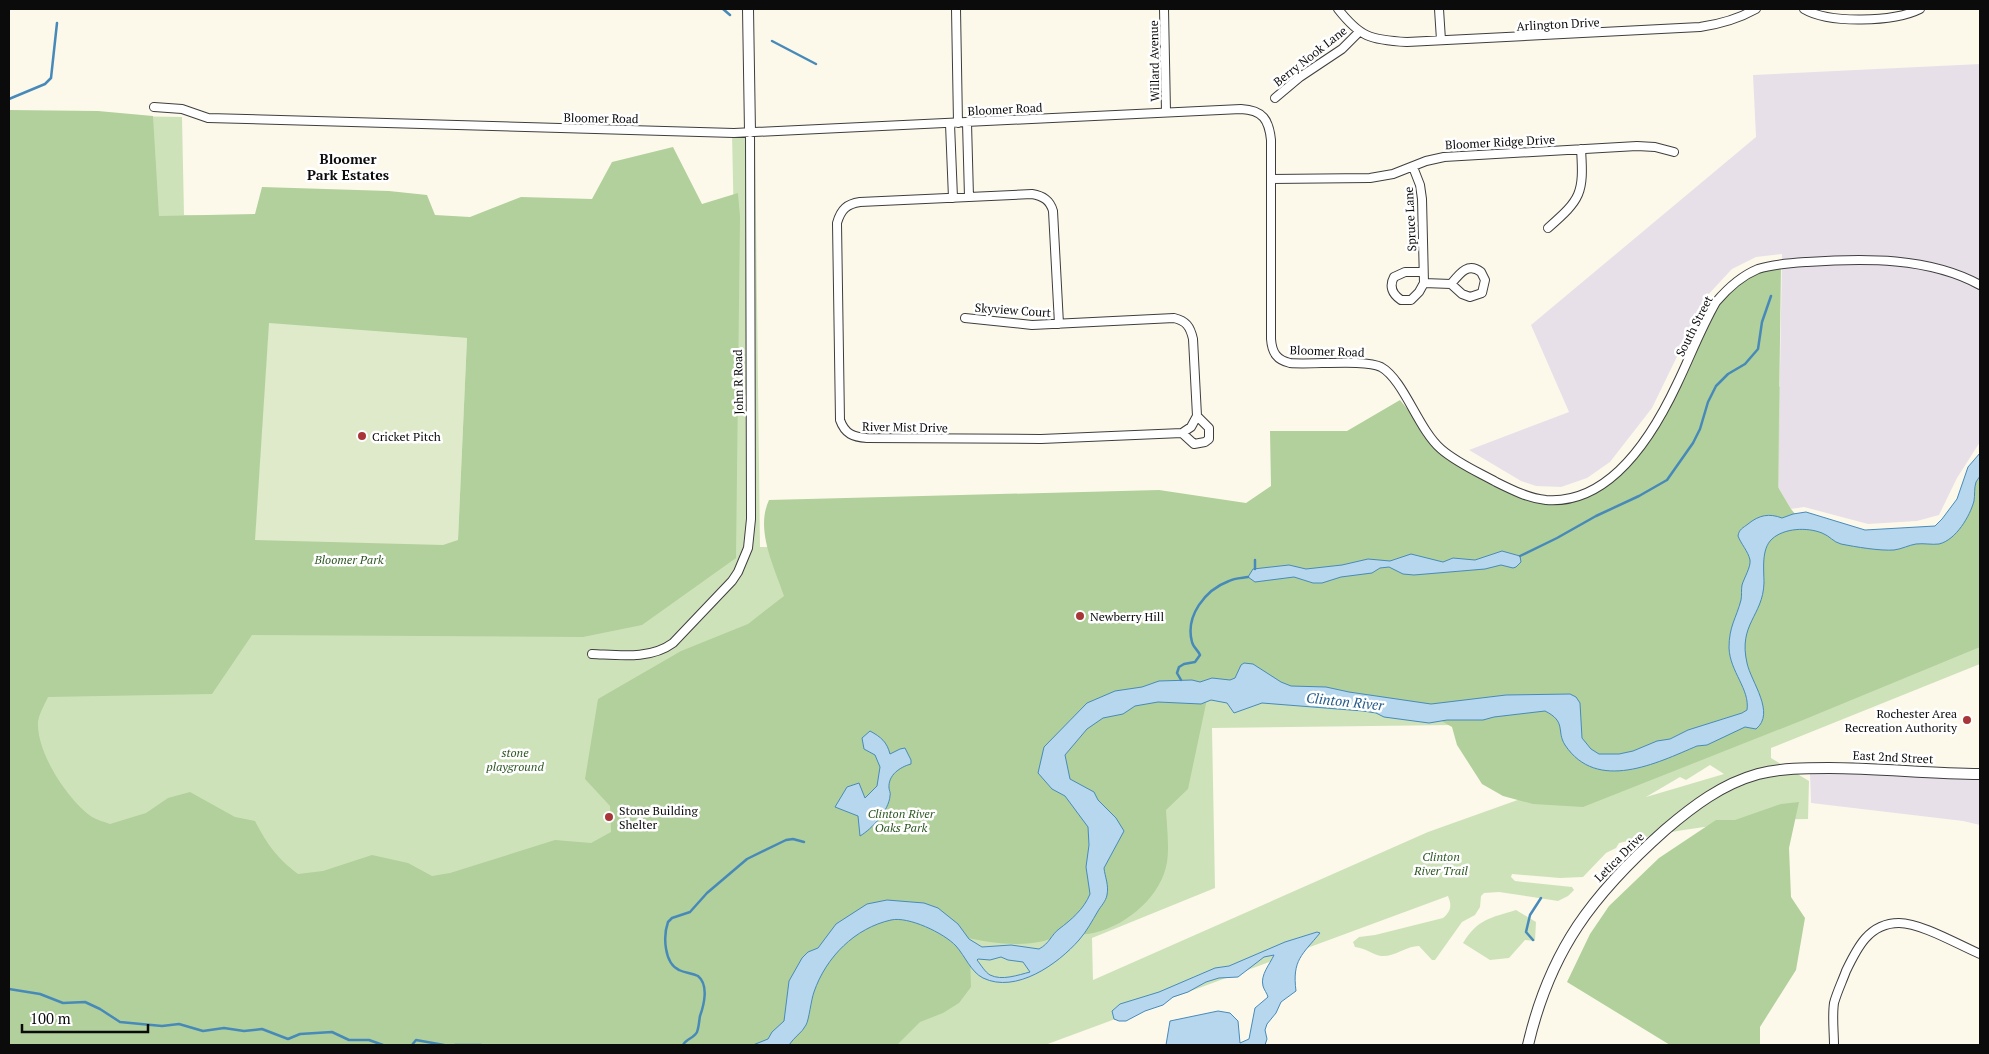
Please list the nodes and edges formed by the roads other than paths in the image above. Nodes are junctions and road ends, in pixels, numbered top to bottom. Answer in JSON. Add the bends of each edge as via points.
{"nodes":[{"id":1,"x":748,"y":9,"type":"edge"},
{"id":2,"x":956,"y":9,"type":"edge"},
{"id":3,"x":1164,"y":9,"type":"edge"},
{"id":4,"x":1338,"y":9,"type":"edge"},
{"id":5,"x":1439,"y":9,"type":"edge"},
{"id":6,"x":1756,"y":9,"type":"edge"},
{"id":7,"x":1804,"y":9,"type":"edge"},
{"id":8,"x":1920,"y":9,"type":"edge"},
{"id":9,"x":1358,"y":32,"type":"junction"},
{"id":10,"x":1440,"y":40,"type":"junction"},
{"id":11,"x":1275,"y":98,"type":"dead end"},
{"id":12,"x":154,"y":107,"type":"dead end"},
{"id":13,"x":1166,"y":112,"type":"junction"},
{"id":14,"x":954,"y":123,"type":"junction"},
{"id":15,"x":967,"y":123,"type":"junction"},
{"id":16,"x":750,"y":132,"type":"junction"},
{"id":17,"x":1581,"y":149,"type":"junction"},
{"id":18,"x":1674,"y":152,"type":"dead end"},
{"id":19,"x":1413,"y":167,"type":"junction"},
{"id":20,"x":1271,"y":179,"type":"junction"},
{"id":21,"x":969,"y":197,"type":"junction"},
{"id":22,"x":953,"y":198,"type":"junction"},
{"id":23,"x":1548,"y":228,"type":"dead end"},
{"id":24,"x":1423,"y":272,"type":"junction"},
{"id":25,"x":1424,"y":283,"type":"junction"},
{"id":26,"x":1451,"y":284,"type":"junction"},
{"id":27,"x":1980,"y":285,"type":"edge"},
{"id":28,"x":965,"y":318,"type":"dead end"},
{"id":29,"x":1059,"y":324,"type":"junction"},
{"id":30,"x":1197,"y":416,"type":"junction"},
{"id":31,"x":1182,"y":433,"type":"junction"},
{"id":32,"x":1570,"y":498,"type":"joint"},
{"id":33,"x":592,"y":654,"type":"dead end"},
{"id":34,"x":1805,"y":768,"type":"joint"},
{"id":35,"x":1980,"y":774,"type":"edge"},
{"id":36,"x":1980,"y":954,"type":"edge"},
{"id":37,"x":1528,"y":1045,"type":"edge"},
{"id":38,"x":1834,"y":1045,"type":"edge"}],
"edges":[{"from":1,"to":16,"type":"street","name":"John R Road"},
{"from":2,"to":14,"type":"street"},
{"from":3,"to":13,"type":"street","name":"Willard Avenue"},
{"from":4,"to":9,"type":"street"},
{"from":5,"to":10,"type":"street"},
{"from":6,"to":10,"type":"street","name":"Arlington Drive","via":[[1731,21],[1700,27]]},
{"from":7,"to":8,"type":"street","via":[[1825,17],[1845,19],[1908,15]]},
{"from":9,"to":10,"type":"street","name":"Arlington Drive","via":[[1392,41]]},
{"from":9,"to":11,"type":"street","name":"Berry Nook Lane","via":[[1342,49],[1300,76]]},
{"from":12,"to":16,"type":"street","name":"Bloomer Road","via":[[182,109],[208,118],[684,133]]},
{"from":13,"to":15,"type":"street","name":"Bloomer Road"},
{"from":13,"to":20,"type":"street","name":"Bloomer Road","via":[[1242,108],[1258,112],[1269,126]]},
{"from":14,"to":15,"type":"street","name":"Bloomer Road"},
{"from":14,"to":16,"type":"street","name":"Bloomer Road"},
{"from":14,"to":22,"type":"street"},
{"from":15,"to":21,"type":"street"},
{"from":16,"to":33,"type":"street","name":"John R Road","via":[[751,519],[744,560],[732,581],[664,650],[641,654]]},
{"from":17,"to":18,"type":"street","name":"Bloomer Ridge Drive","via":[[1637,146]]},
{"from":17,"to":19,"type":"street","name":"Bloomer Ridge Drive","via":[[1444,156]]},
{"from":17,"to":23,"type":"street","via":[[1579,194]]},
{"from":19,"to":20,"type":"street","name":"Bloomer Ridge Drive","via":[[1370,178]]},
{"from":19,"to":24,"type":"street","name":"Spruce Lane","via":[[1422,199]]},
{"from":20,"to":32,"type":"street","name":"Bloomer Road","via":[[1271,347],[1276,357],[1290,363],[1380,366],[1400,388],[1425,431],[1448,454],[1522,494],[1545,500]]},
{"from":21,"to":22,"type":"street","name":"River Mist Drive"},
{"from":21,"to":29,"type":"street","name":"River Mist Drive","via":[[1032,194],[1049,202],[1053,212]]},
{"from":22,"to":31,"type":"street","name":"River Mist Drive","via":[[852,203],[839,216],[840,420],[846,432],[867,438],[1019,440]]},
{"from":24,"to":25,"type":"street","name":"Spruce Lane"},
{"from":24,"to":25,"type":"street","via":[[1399,274],[1392,280],[1392,290],[1396,297],[1408,301],[1416,297]]},
{"from":25,"to":26,"type":"street"},
{"from":26,"to":26,"type":"street","via":[[1462,271],[1472,268],[1482,272],[1485,280],[1484,289],[1475,297],[1462,294]]},
{"from":27,"to":32,"type":"street","name":"South Street","via":[[1942,270],[1879,260],[1788,264],[1752,272],[1716,302],[1666,407],[1640,447],[1604,483]]},
{"from":28,"to":29,"type":"street","name":"Skyview Court","via":[[1018,324]]},
{"from":29,"to":30,"type":"street","name":"River Mist Drive","via":[[1174,318],[1186,323],[1193,339]]},
{"from":30,"to":31,"type":"street"},
{"from":30,"to":31,"type":"street","name":"River Mist Drive","via":[[1209,428],[1209,439],[1194,444]]},
{"from":34,"to":35,"type":"street","name":"East 2nd Street"},
{"from":34,"to":37,"type":"street","name":"Letica Drive","via":[[1759,774],[1738,780],[1712,794],[1619,873],[1586,911],[1557,961]]},
{"from":36,"to":38,"type":"street","via":[[1909,924],[1892,923],[1876,929],[1859,945],[1840,986],[1834,1006]]}]}
